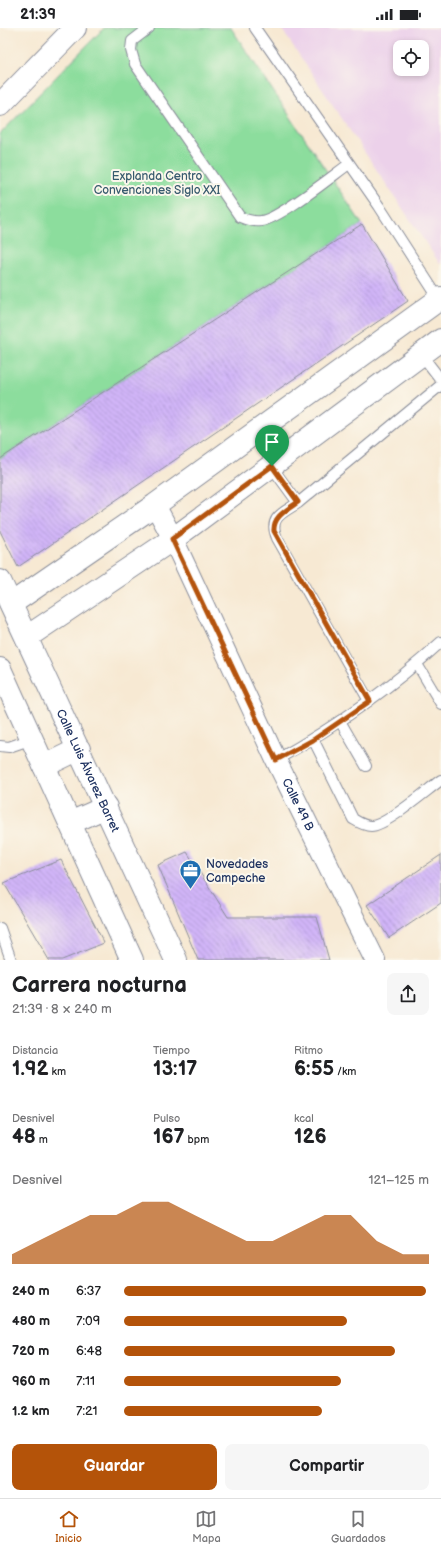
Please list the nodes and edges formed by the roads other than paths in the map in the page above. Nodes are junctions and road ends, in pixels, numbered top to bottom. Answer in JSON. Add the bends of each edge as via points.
{"nodes":[{"id":1,"x":75,"y":28,"type":"edge"},
{"id":2,"x":149,"y":28,"type":"edge"},
{"id":3,"x":255,"y":28,"type":"edge"},
{"id":4,"x":0,"y":105,"type":"edge"},
{"id":5,"x":349,"y":164,"type":"junction"},
{"id":6,"x":440,"y":299,"type":"edge"},
{"id":7,"x":441,"y":340,"type":"edge"},
{"id":8,"x":421,"y":354,"type":"junction"},
{"id":9,"x":441,"y":380,"type":"edge"},
{"id":10,"x":441,"y":385,"type":"edge"},
{"id":11,"x":272,"y":466,"type":"junction"},
{"id":12,"x":298,"y":502,"type":"junction"},
{"id":13,"x":155,"y":505,"type":"junction"},
{"id":14,"x":172,"y":539,"type":"junction"},
{"id":15,"x":0,"y":581,"type":"edge"},
{"id":16,"x":11,"y":604,"type":"junction"},
{"id":17,"x":27,"y":637,"type":"junction"},
{"id":18,"x":441,"y":642,"type":"edge"},
{"id":19,"x":418,"y":664,"type":"junction"},
{"id":20,"x":0,"y":669,"type":"edge"},
{"id":21,"x":370,"y":701,"type":"junction"},
{"id":22,"x":441,"y":704,"type":"edge"},
{"id":23,"x":340,"y":721,"type":"junction"},
{"id":24,"x":32,"y":739,"type":"junction"},
{"id":25,"x":313,"y":740,"type":"junction"},
{"id":26,"x":0,"y":746,"type":"edge"},
{"id":27,"x":79,"y":748,"type":"junction"},
{"id":28,"x":276,"y":760,"type":"junction"},
{"id":29,"x":44,"y":766,"type":"junction"},
{"id":30,"x":366,"y":766,"type":"dead end"},
{"id":31,"x":441,"y":780,"type":"edge"},
{"id":32,"x":106,"y":806,"type":"junction"},
{"id":33,"x":70,"y":823,"type":"junction"},
{"id":34,"x":1,"y":934,"type":"edge"},
{"id":35,"x":11,"y":960,"type":"edge"},
{"id":36,"x":132,"y":960,"type":"edge"},
{"id":37,"x":176,"y":960,"type":"edge"},
{"id":38,"x":375,"y":960,"type":"edge"}],
"edges":[{"from":1,"to":4,"type":"main road"},
{"from":2,"to":5,"type":"lane","via":[[132,41],[131,50],[135,64],[240,217],[249,221],[262,221],[276,216]]},
{"from":3,"to":5,"type":"lane"},
{"from":5,"to":6,"type":"lane"},
{"from":6,"to":13,"type":"main road"},
{"from":7,"to":8,"type":"main road"},
{"from":8,"to":9,"type":"lane"},
{"from":8,"to":11,"type":"main road"},
{"from":10,"to":12,"type":"lane"},
{"from":11,"to":12,"type":"lane"},
{"from":11,"to":14,"type":"main road"},
{"from":12,"to":21,"type":"lane","via":[[276,518],[274,531]]},
{"from":13,"to":14,"type":"street","name":"Calle 49 B"},
{"from":13,"to":16,"type":"main road"},
{"from":14,"to":17,"type":"main road"},
{"from":14,"to":28,"type":"street","name":"Calle 49 B"},
{"from":15,"to":16,"type":"main road","name":"Calle Luis Álvarez Barret"},
{"from":16,"to":17,"type":"main road","name":"Calle Luis Álvarez Barret"},
{"from":17,"to":27,"type":"main road","name":"Calle Luis Álvarez Barret"},
{"from":18,"to":19,"type":"lane"},
{"from":19,"to":21,"type":"lane"},
{"from":19,"to":22,"type":"lane"},
{"from":20,"to":24,"type":"main road"},
{"from":21,"to":23,"type":"lane"},
{"from":23,"to":25,"type":"lane"},
{"from":23,"to":30,"type":"lane"},
{"from":24,"to":26,"type":"lane","via":[[9,747]]},
{"from":24,"to":29,"type":"main road"},
{"from":25,"to":28,"type":"lane"},
{"from":25,"to":31,"type":"lane","via":[[353,819],[361,824],[370,826],[383,823]]},
{"from":27,"to":29,"type":"main road"},
{"from":27,"to":32,"type":"main road","name":"Calle Luis Álvarez Barret"},
{"from":28,"to":38,"type":"street","name":"Calle 49 B"},
{"from":29,"to":33,"type":"main road"},
{"from":32,"to":33,"type":"main road"},
{"from":32,"to":37,"type":"main road","name":"Calle Luis Álvarez Barret"},
{"from":33,"to":36,"type":"main road"},
{"from":34,"to":35,"type":"lane"}]}
